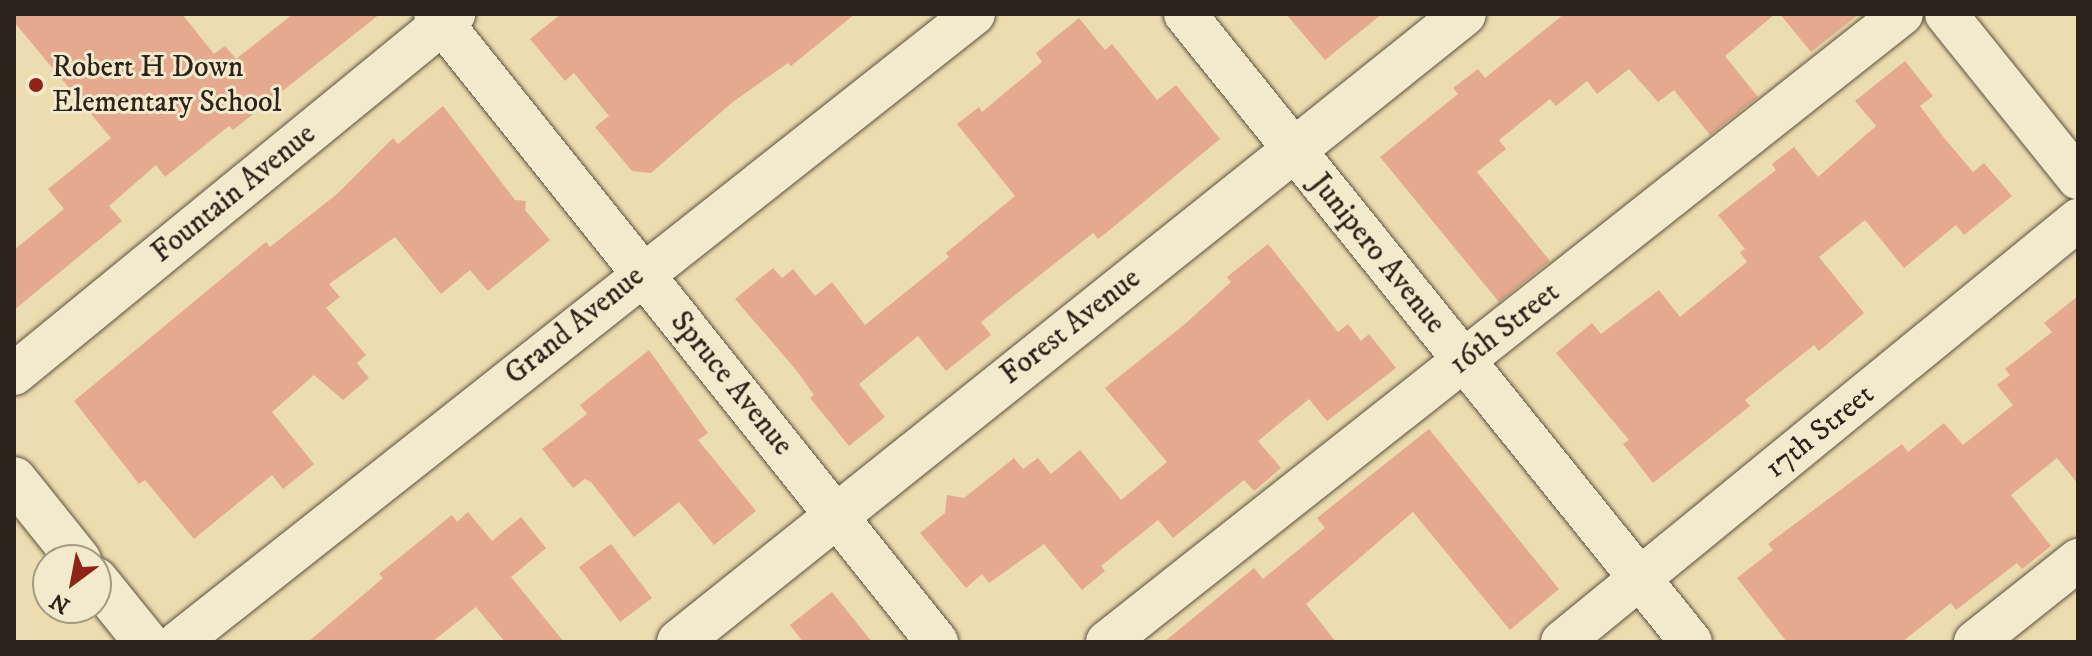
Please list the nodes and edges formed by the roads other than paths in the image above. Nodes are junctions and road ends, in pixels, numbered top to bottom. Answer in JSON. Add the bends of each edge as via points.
{"nodes":[{"id":1,"x":974,"y":14,"type":"edge"},
{"id":2,"x":1185,"y":14,"type":"edge"},
{"id":3,"x":1464,"y":14,"type":"edge"},
{"id":4,"x":1902,"y":14,"type":"edge"},
{"id":5,"x":1946,"y":14,"type":"edge"},
{"id":6,"x":444,"y":17,"type":"edge"},
{"id":7,"x":1295,"y":150,"type":"junction"},
{"id":8,"x":2078,"y":178,"type":"edge"},
{"id":9,"x":2078,"y":220,"type":"edge"},
{"id":10,"x":643,"y":273,"type":"junction"},
{"id":11,"x":1463,"y":361,"type":"junction"},
{"id":12,"x":14,"y":374,"type":"edge"},
{"id":13,"x":14,"y":479,"type":"edge"},
{"id":14,"x":837,"y":515,"type":"junction"},
{"id":15,"x":66,"y":544,"type":"edge"},
{"id":16,"x":2078,"y":560,"type":"edge"},
{"id":17,"x":1641,"y":578,"type":"junction"},
{"id":18,"x":112,"y":600,"type":"edge"},
{"id":19,"x":146,"y":642,"type":"edge"},
{"id":20,"x":179,"y":642,"type":"edge"},
{"id":21,"x":679,"y":642,"type":"edge"},
{"id":22,"x":937,"y":642,"type":"edge"},
{"id":23,"x":1107,"y":642,"type":"edge"},
{"id":24,"x":1562,"y":642,"type":"edge"},
{"id":25,"x":1691,"y":642,"type":"edge"},
{"id":26,"x":1975,"y":642,"type":"edge"}],
"edges":[{"from":1,"to":10,"type":"street","name":"Grand Avenue"},
{"from":2,"to":7,"type":"street","name":"Junipero Avenue"},
{"from":3,"to":7,"type":"main road","name":"Forest Avenue"},
{"from":4,"to":11,"type":"street","name":"16th Street"},
{"from":5,"to":8,"type":"street"},
{"from":6,"to":10,"type":"street","name":"Spruce Avenue"},
{"from":6,"to":12,"type":"street","name":"Fountain Avenue"},
{"from":7,"to":11,"type":"street","name":"Junipero Avenue"},
{"from":7,"to":14,"type":"main road","name":"Forest Avenue"},
{"from":9,"to":17,"type":"street","name":"17th Street"},
{"from":10,"to":14,"type":"street","name":"Spruce Avenue"},
{"from":10,"to":20,"type":"street","name":"Grand Avenue"},
{"from":11,"to":17,"type":"street","name":"Junipero Avenue"},
{"from":11,"to":23,"type":"street","name":"16th Street"},
{"from":13,"to":15,"type":"main road"},
{"from":14,"to":21,"type":"main road","name":"Forest Avenue"},
{"from":14,"to":22,"type":"street","name":"Spruce Avenue"},
{"from":16,"to":26,"type":"street"},
{"from":17,"to":24,"type":"street","name":"17th Street"},
{"from":17,"to":25,"type":"street","name":"Junipero Avenue"},
{"from":18,"to":19,"type":"main road"}]}
